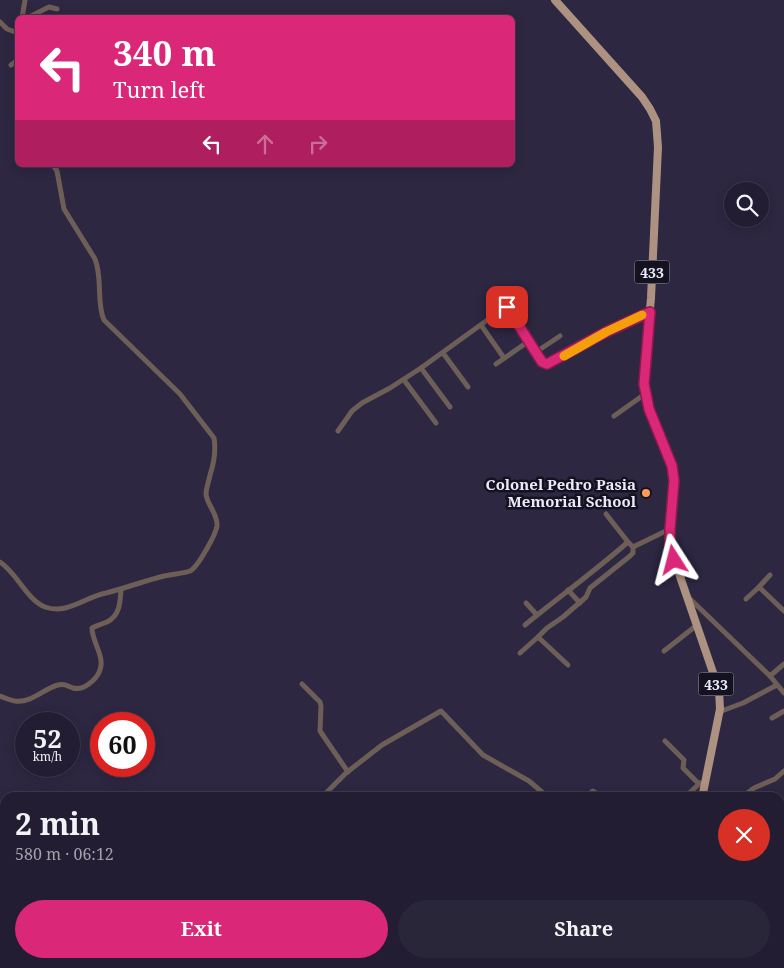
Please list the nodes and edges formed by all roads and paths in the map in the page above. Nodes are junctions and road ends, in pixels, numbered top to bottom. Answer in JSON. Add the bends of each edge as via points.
{"nodes":[{"id":1,"x":25,"y":0,"type":"edge"},
{"id":2,"x":555,"y":0,"type":"edge"},
{"id":3,"x":57,"y":9,"type":"dead end"},
{"id":4,"x":22,"y":15,"type":"edge"},
{"id":5,"x":33,"y":15,"type":"edge"},
{"id":6,"x":0,"y":22,"type":"edge"},
{"id":7,"x":15,"y":32,"type":"edge"},
{"id":8,"x":15,"y":62,"type":"edge"},
{"id":9,"x":11,"y":64,"type":"dead end"},
{"id":10,"x":54,"y":167,"type":"edge"},
{"id":11,"x":650,"y":312,"type":"junction"},
{"id":12,"x":481,"y":325,"type":"junction"},
{"id":13,"x":560,"y":336,"type":"dead end"},
{"id":14,"x":529,"y":341,"type":"junction"},
{"id":15,"x":443,"y":352,"type":"junction"},
{"id":16,"x":536,"y":352,"type":"junction"},
{"id":17,"x":504,"y":358,"type":"junction"},
{"id":18,"x":496,"y":364,"type":"dead end"},
{"id":19,"x":421,"y":368,"type":"junction"},
{"id":20,"x":404,"y":380,"type":"junction"},
{"id":21,"x":468,"y":387,"type":"dead end"},
{"id":22,"x":645,"y":394,"type":"junction"},
{"id":23,"x":450,"y":407,"type":"dead end"},
{"id":24,"x":614,"y":416,"type":"dead end"},
{"id":25,"x":436,"y":423,"type":"dead end"},
{"id":26,"x":338,"y":431,"type":"dead end"},
{"id":27,"x":606,"y":514,"type":"dead end"},
{"id":28,"x":670,"y":529,"type":"junction"},
{"id":29,"x":628,"y":542,"type":"junction"},
{"id":30,"x":633,"y":547,"type":"junction"},
{"id":31,"x":0,"y":562,"type":"edge"},
{"id":32,"x":770,"y":575,"type":"dead end"},
{"id":33,"x":759,"y":587,"type":"junction"},
{"id":34,"x":121,"y":590,"type":"junction"},
{"id":35,"x":568,"y":590,"type":"junction"},
{"id":36,"x":685,"y":594,"type":"junction"},
{"id":37,"x":746,"y":598,"type":"dead end"},
{"id":38,"x":580,"y":603,"type":"junction"},
{"id":39,"x":526,"y":604,"type":"dead end"},
{"id":40,"x":784,"y":611,"type":"edge"},
{"id":41,"x":537,"y":615,"type":"junction"},
{"id":42,"x":697,"y":624,"type":"junction"},
{"id":43,"x":525,"y":625,"type":"dead end"},
{"id":44,"x":538,"y":637,"type":"junction"},
{"id":45,"x":664,"y":651,"type":"dead end"},
{"id":46,"x":520,"y":653,"type":"dead end"},
{"id":47,"x":784,"y":664,"type":"edge"},
{"id":48,"x":568,"y":665,"type":"dead end"},
{"id":49,"x":770,"y":676,"type":"junction"},
{"id":50,"x":302,"y":684,"type":"dead end"},
{"id":51,"x":778,"y":685,"type":"junction"},
{"id":52,"x":784,"y":693,"type":"edge"},
{"id":53,"x":0,"y":696,"type":"edge"},
{"id":54,"x":784,"y":710,"type":"edge"},
{"id":55,"x":719,"y":712,"type":"junction"},
{"id":56,"x":772,"y":718,"type":"dead end"},
{"id":57,"x":665,"y":741,"type":"dead end"},
{"id":58,"x":348,"y":772,"type":"junction"},
{"id":59,"x":784,"y":772,"type":"edge"},
{"id":60,"x":701,"y":783,"type":"junction"},
{"id":61,"x":327,"y":792,"type":"edge"},
{"id":62,"x":542,"y":792,"type":"edge"},
{"id":63,"x":691,"y":792,"type":"edge"},
{"id":64,"x":702,"y":792,"type":"edge"},
{"id":65,"x":749,"y":792,"type":"edge"}],
"edges":[{"from":1,"to":4,"type":"street"},
{"from":2,"to":11,"type":"main road","number":"433","via":[[642,97],[656,121],[658,147]]},
{"from":3,"to":5,"type":"street","via":[[49,7]]},
{"from":6,"to":7,"type":"street"},
{"from":8,"to":9,"type":"street"},
{"from":10,"to":34,"type":"street","via":[[64,209],[98,268],[100,312],[104,320],[180,394],[210,431],[215,445],[206,493],[217,524],[196,567]]},
{"from":11,"to":16,"type":"street","via":[[547,364]]},
{"from":11,"to":22,"type":"main road","number":"433"},
{"from":12,"to":14,"type":"street","via":[[507,307]]},
{"from":12,"to":15,"type":"street"},
{"from":12,"to":17,"type":"street"},
{"from":13,"to":16,"type":"street"},
{"from":14,"to":16,"type":"street"},
{"from":14,"to":17,"type":"street"},
{"from":15,"to":19,"type":"street"},
{"from":15,"to":21,"type":"street"},
{"from":17,"to":18,"type":"street"},
{"from":19,"to":20,"type":"street"},
{"from":19,"to":23,"type":"street"},
{"from":20,"to":25,"type":"street"},
{"from":20,"to":26,"type":"street","via":[[357,407]]},
{"from":22,"to":24,"type":"street"},
{"from":22,"to":28,"type":"main road","number":"433","via":[[672,466]]},
{"from":27,"to":29,"type":"street"},
{"from":28,"to":30,"type":"street"},
{"from":28,"to":36,"type":"main road","number":"433","via":[[674,560]]},
{"from":29,"to":30,"type":"street"},
{"from":29,"to":35,"type":"street"},
{"from":30,"to":38,"type":"street","via":[[633,553],[590,588]]},
{"from":31,"to":34,"type":"street","via":[[10,569],[36,602],[50,608],[69,608],[92,597]]},
{"from":32,"to":33,"type":"street"},
{"from":33,"to":37,"type":"street"},
{"from":33,"to":40,"type":"street"},
{"from":34,"to":53,"type":"street","via":[[117,614],[92,628],[102,662],[96,677],[82,688],[60,684],[24,701]]},
{"from":35,"to":38,"type":"street"},
{"from":35,"to":41,"type":"street"},
{"from":36,"to":42,"type":"main road","number":"433"},
{"from":36,"to":49,"type":"street"},
{"from":38,"to":44,"type":"street"},
{"from":39,"to":41,"type":"street"},
{"from":41,"to":43,"type":"street"},
{"from":42,"to":45,"type":"street"},
{"from":42,"to":55,"type":"main road","number":"433","via":[[718,690]]},
{"from":44,"to":46,"type":"street"},
{"from":44,"to":48,"type":"street"},
{"from":47,"to":49,"type":"street"},
{"from":49,"to":51,"type":"street"},
{"from":50,"to":58,"type":"street","via":[[320,702],[320,731]]},
{"from":51,"to":52,"type":"street"},
{"from":51,"to":55,"type":"street"},
{"from":54,"to":56,"type":"street"},
{"from":55,"to":60,"type":"main road","number":"433"},
{"from":57,"to":60,"type":"street","via":[[684,760],[683,768]]},
{"from":58,"to":61,"type":"street"},
{"from":58,"to":62,"type":"street","via":[[382,745],[441,711],[483,755]]},
{"from":59,"to":65,"type":"street"},
{"from":60,"to":63,"type":"street"},
{"from":60,"to":64,"type":"main road","number":"433"}]}
